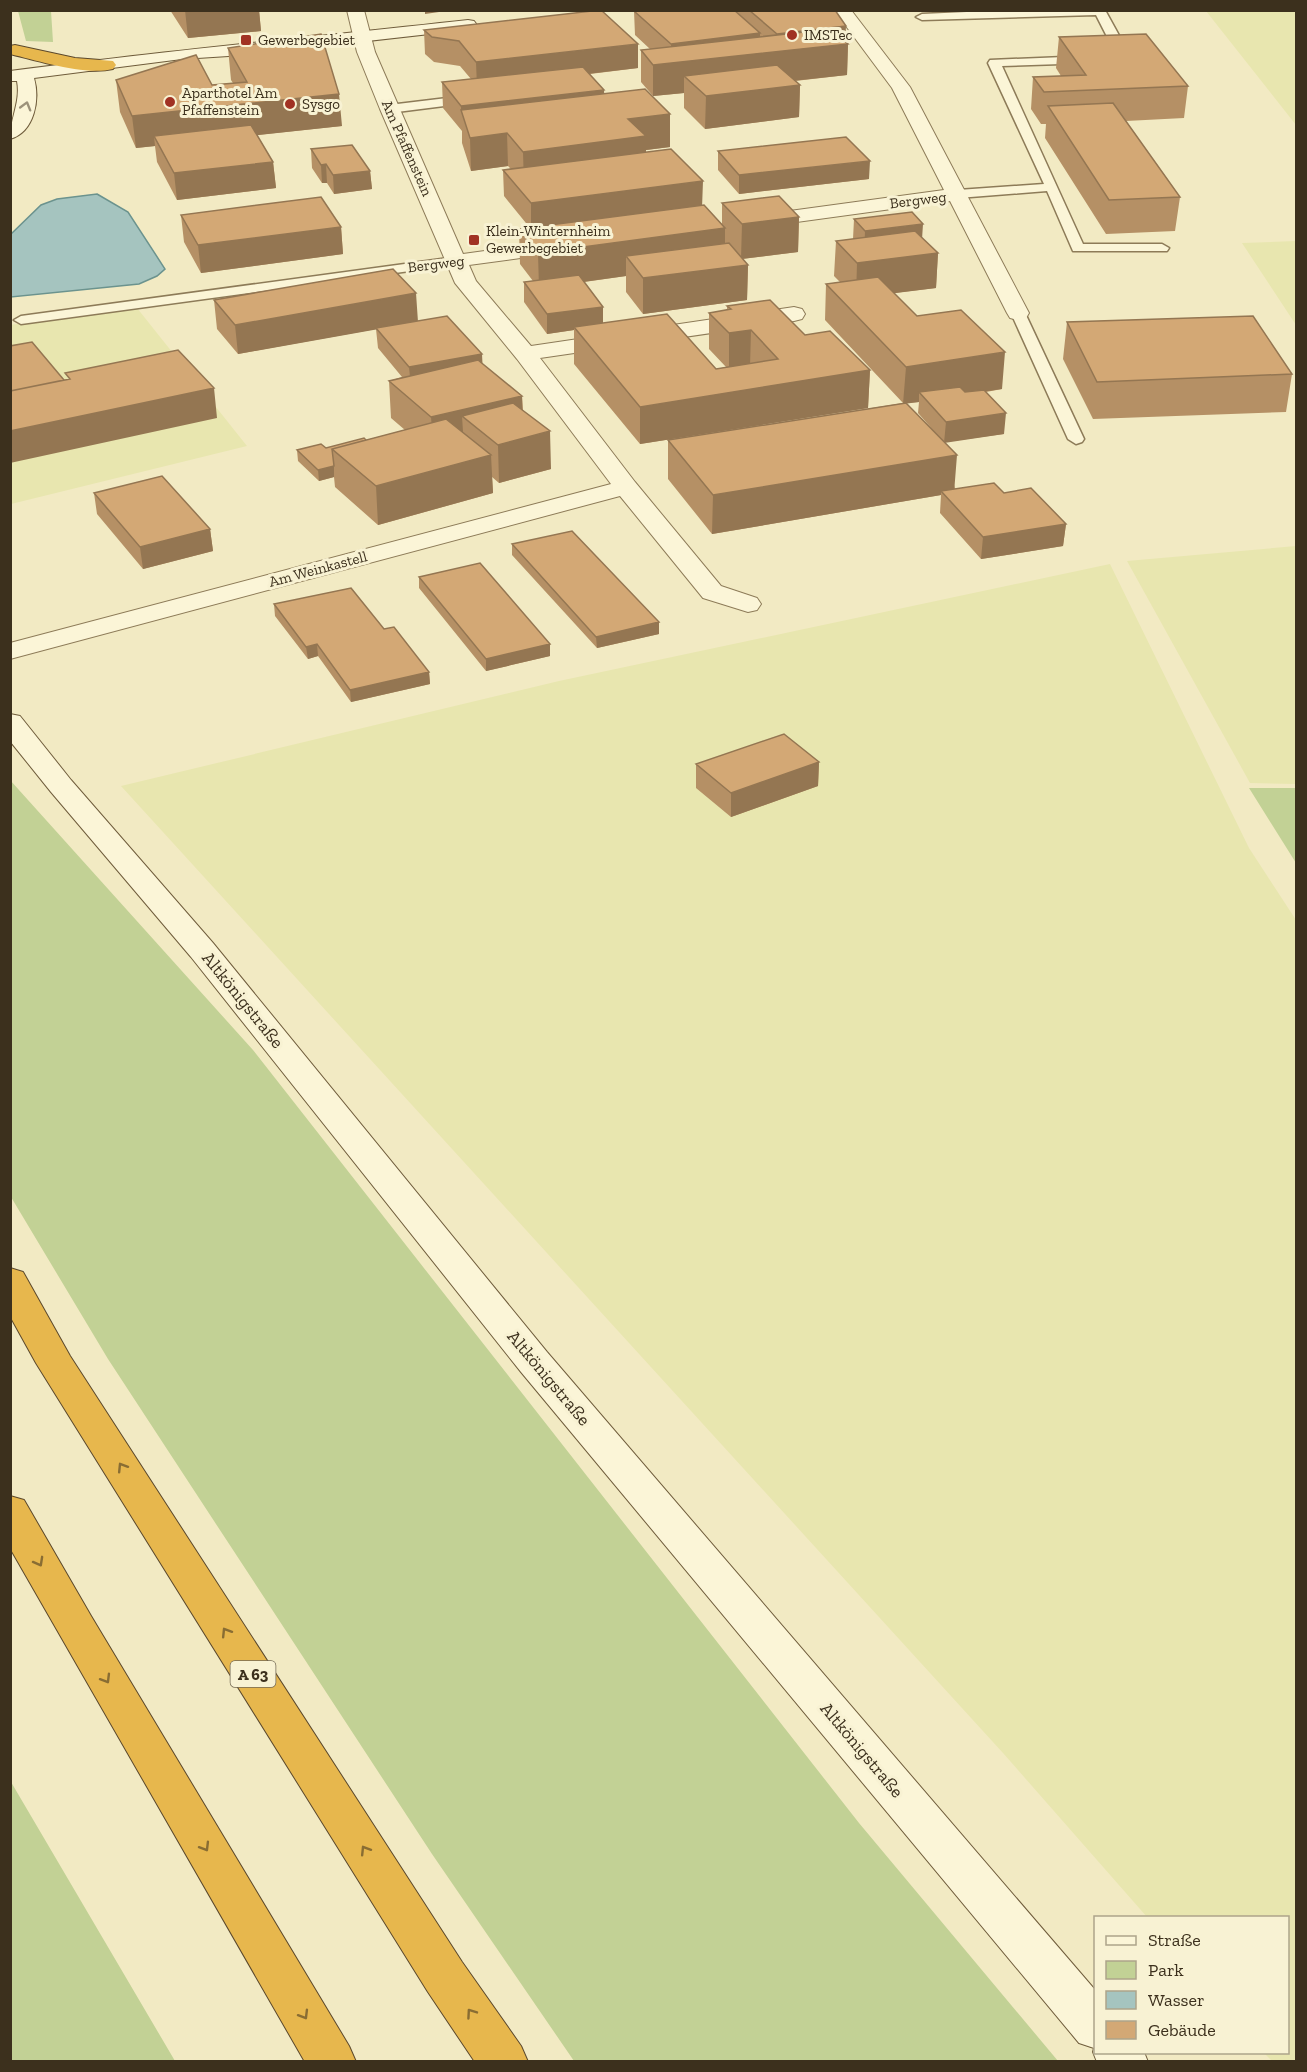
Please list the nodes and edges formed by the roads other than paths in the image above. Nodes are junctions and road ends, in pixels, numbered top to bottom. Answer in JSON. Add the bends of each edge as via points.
{"nodes":[{"id":1,"x":355,"y":10,"type":"edge"},
{"id":2,"x":842,"y":10,"type":"edge"},
{"id":3,"x":1099,"y":11,"type":"edge"},
{"id":4,"x":922,"y":17,"type":"dead end"},
{"id":5,"x":490,"y":23,"type":"edge"},
{"id":6,"x":363,"y":37,"type":"junction"},
{"id":7,"x":13,"y":47,"type":"edge"},
{"id":8,"x":106,"y":65,"type":"junction"},
{"id":9,"x":17,"y":75,"type":"edge"},
{"id":10,"x":491,"y":97,"type":"edge"},
{"id":11,"x":389,"y":109,"type":"junction"},
{"id":12,"x":10,"y":133,"type":"edge"},
{"id":13,"x":1052,"y":187,"type":"junction"},
{"id":14,"x":958,"y":194,"type":"junction"},
{"id":15,"x":738,"y":223,"type":"edge"},
{"id":16,"x":589,"y":243,"type":"edge"},
{"id":17,"x":1162,"y":248,"type":"dead end"},
{"id":18,"x":456,"y":261,"type":"junction"},
{"id":19,"x":1018,"y":313,"type":"joint"},
{"id":20,"x":794,"y":315,"type":"dead end"},
{"id":21,"x":21,"y":320,"type":"dead end"},
{"id":22,"x":525,"y":354,"type":"junction"},
{"id":23,"x":1076,"y":439,"type":"dead end"},
{"id":24,"x":626,"y":487,"type":"junction"},
{"id":25,"x":747,"y":604,"type":"dead end"},
{"id":26,"x":10,"y":651,"type":"edge"},
{"id":27,"x":10,"y":723,"type":"edge"},
{"id":28,"x":10,"y":1281,"type":"edge"},
{"id":29,"x":10,"y":1511,"type":"edge"},
{"id":30,"x":1094,"y":2026,"type":"edge"},
{"id":31,"x":332,"y":2061,"type":"edge"},
{"id":32,"x":504,"y":2061,"type":"edge"}],
"edges":[{"from":1,"to":6,"type":"street","name":"Am Pfaffenstein"},
{"from":2,"to":14,"type":"street","via":[[901,87]]},
{"from":3,"to":4,"type":"lane"},
{"from":3,"to":13,"type":"lane","via":[[1126,59],[994,63]]},
{"from":5,"to":6,"type":"street"},
{"from":6,"to":8,"type":"street","via":[[244,50],[186,62]]},
{"from":6,"to":11,"type":"street","name":"Am Pfaffenstein"},
{"from":7,"to":8,"type":"highway","via":[[75,63]]},
{"from":7,"to":9,"type":"highway"},
{"from":8,"to":9,"type":"street"},
{"from":12,"to":9,"type":"street","one_way":true,"via":[[22,118],[29,95]]},
{"from":10,"to":11,"type":"lane"},
{"from":11,"to":18,"type":"street","name":"Am Pfaffenstein"},
{"from":13,"to":14,"type":"lane"},
{"from":13,"to":17,"type":"lane","via":[[1078,248]]},
{"from":14,"to":15,"type":"street","name":"Bergweg"},
{"from":14,"to":19,"type":"street"},
{"from":16,"to":18,"type":"street","name":"Bergweg"},
{"from":18,"to":21,"type":"lane","name":"Bergweg"},
{"from":18,"to":22,"type":"street","name":"Am Pfaffenstein","via":[[466,283]]},
{"from":19,"to":23,"type":"lane"},
{"from":20,"to":22,"type":"street"},
{"from":22,"to":24,"type":"street"},
{"from":24,"to":25,"type":"street","via":[[712,592]]},
{"from":24,"to":26,"type":"street","name":"Am Weinkastell"},
{"from":27,"to":30,"type":"street","name":"Altkönigstraße","via":[[202,950],[534,1362]]},
{"from":32,"to":28,"type":"highway","number":"A 63","one_way":true,"via":[[445,1977],[68,1383]]},
{"from":29,"to":31,"type":"highway","one_way":true}]}
